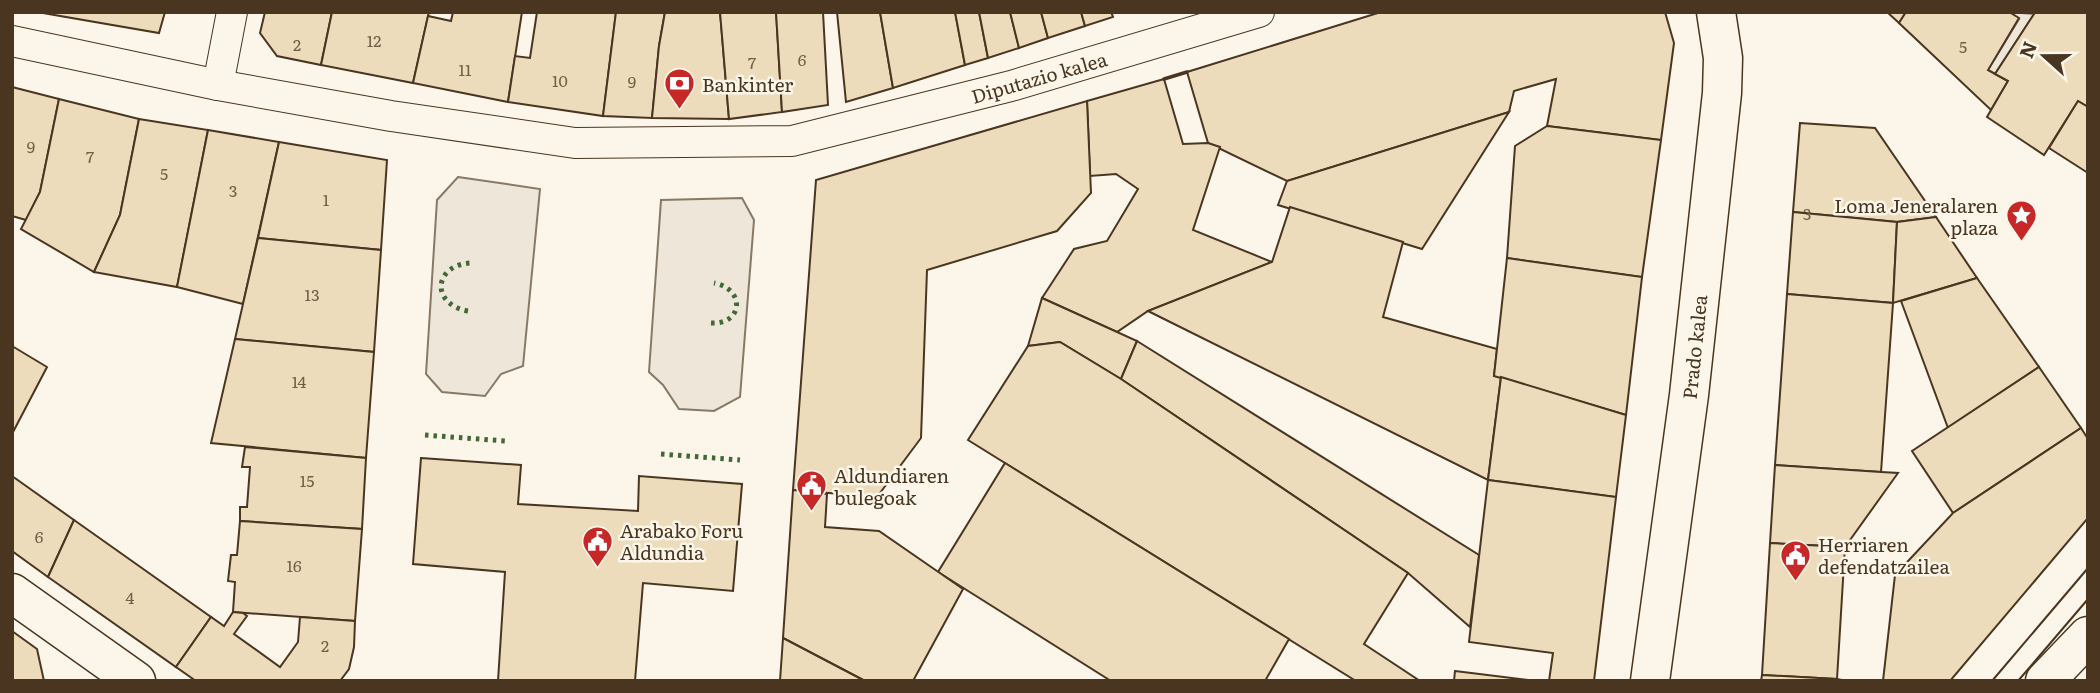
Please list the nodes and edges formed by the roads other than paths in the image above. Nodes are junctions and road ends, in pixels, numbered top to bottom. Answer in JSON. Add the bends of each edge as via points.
{"nodes":[{"id":1,"x":232,"y":12,"type":"edge"},
{"id":2,"x":1259,"y":12,"type":"edge"},
{"id":3,"x":1716,"y":12,"type":"edge"},
{"id":4,"x":12,"y":41,"type":"edge"},
{"id":5,"x":218,"y":85,"type":"junction"},
{"id":6,"x":12,"y":593,"type":"edge"},
{"id":7,"x":2088,"y":636,"type":"edge"},
{"id":8,"x":119,"y":676,"type":"edge"},
{"id":9,"x":1650,"y":681,"type":"edge"},
{"id":10,"x":2045,"y":681,"type":"edge"}],
"edges":[{"from":1,"to":5,"type":"street"},
{"from":2,"to":5,"type":"street","name":"Diputazio kalea","via":[[1011,86],[792,141],[575,143]]},
{"from":3,"to":9,"type":"street","name":"Prado kalea","via":[[1723,58],[1722,93],[1687,409]]},
{"from":4,"to":5,"type":"street","name":"Diputazio kalea"},
{"from":6,"to":8,"type":"street"},
{"from":7,"to":10,"type":"street"}]}
